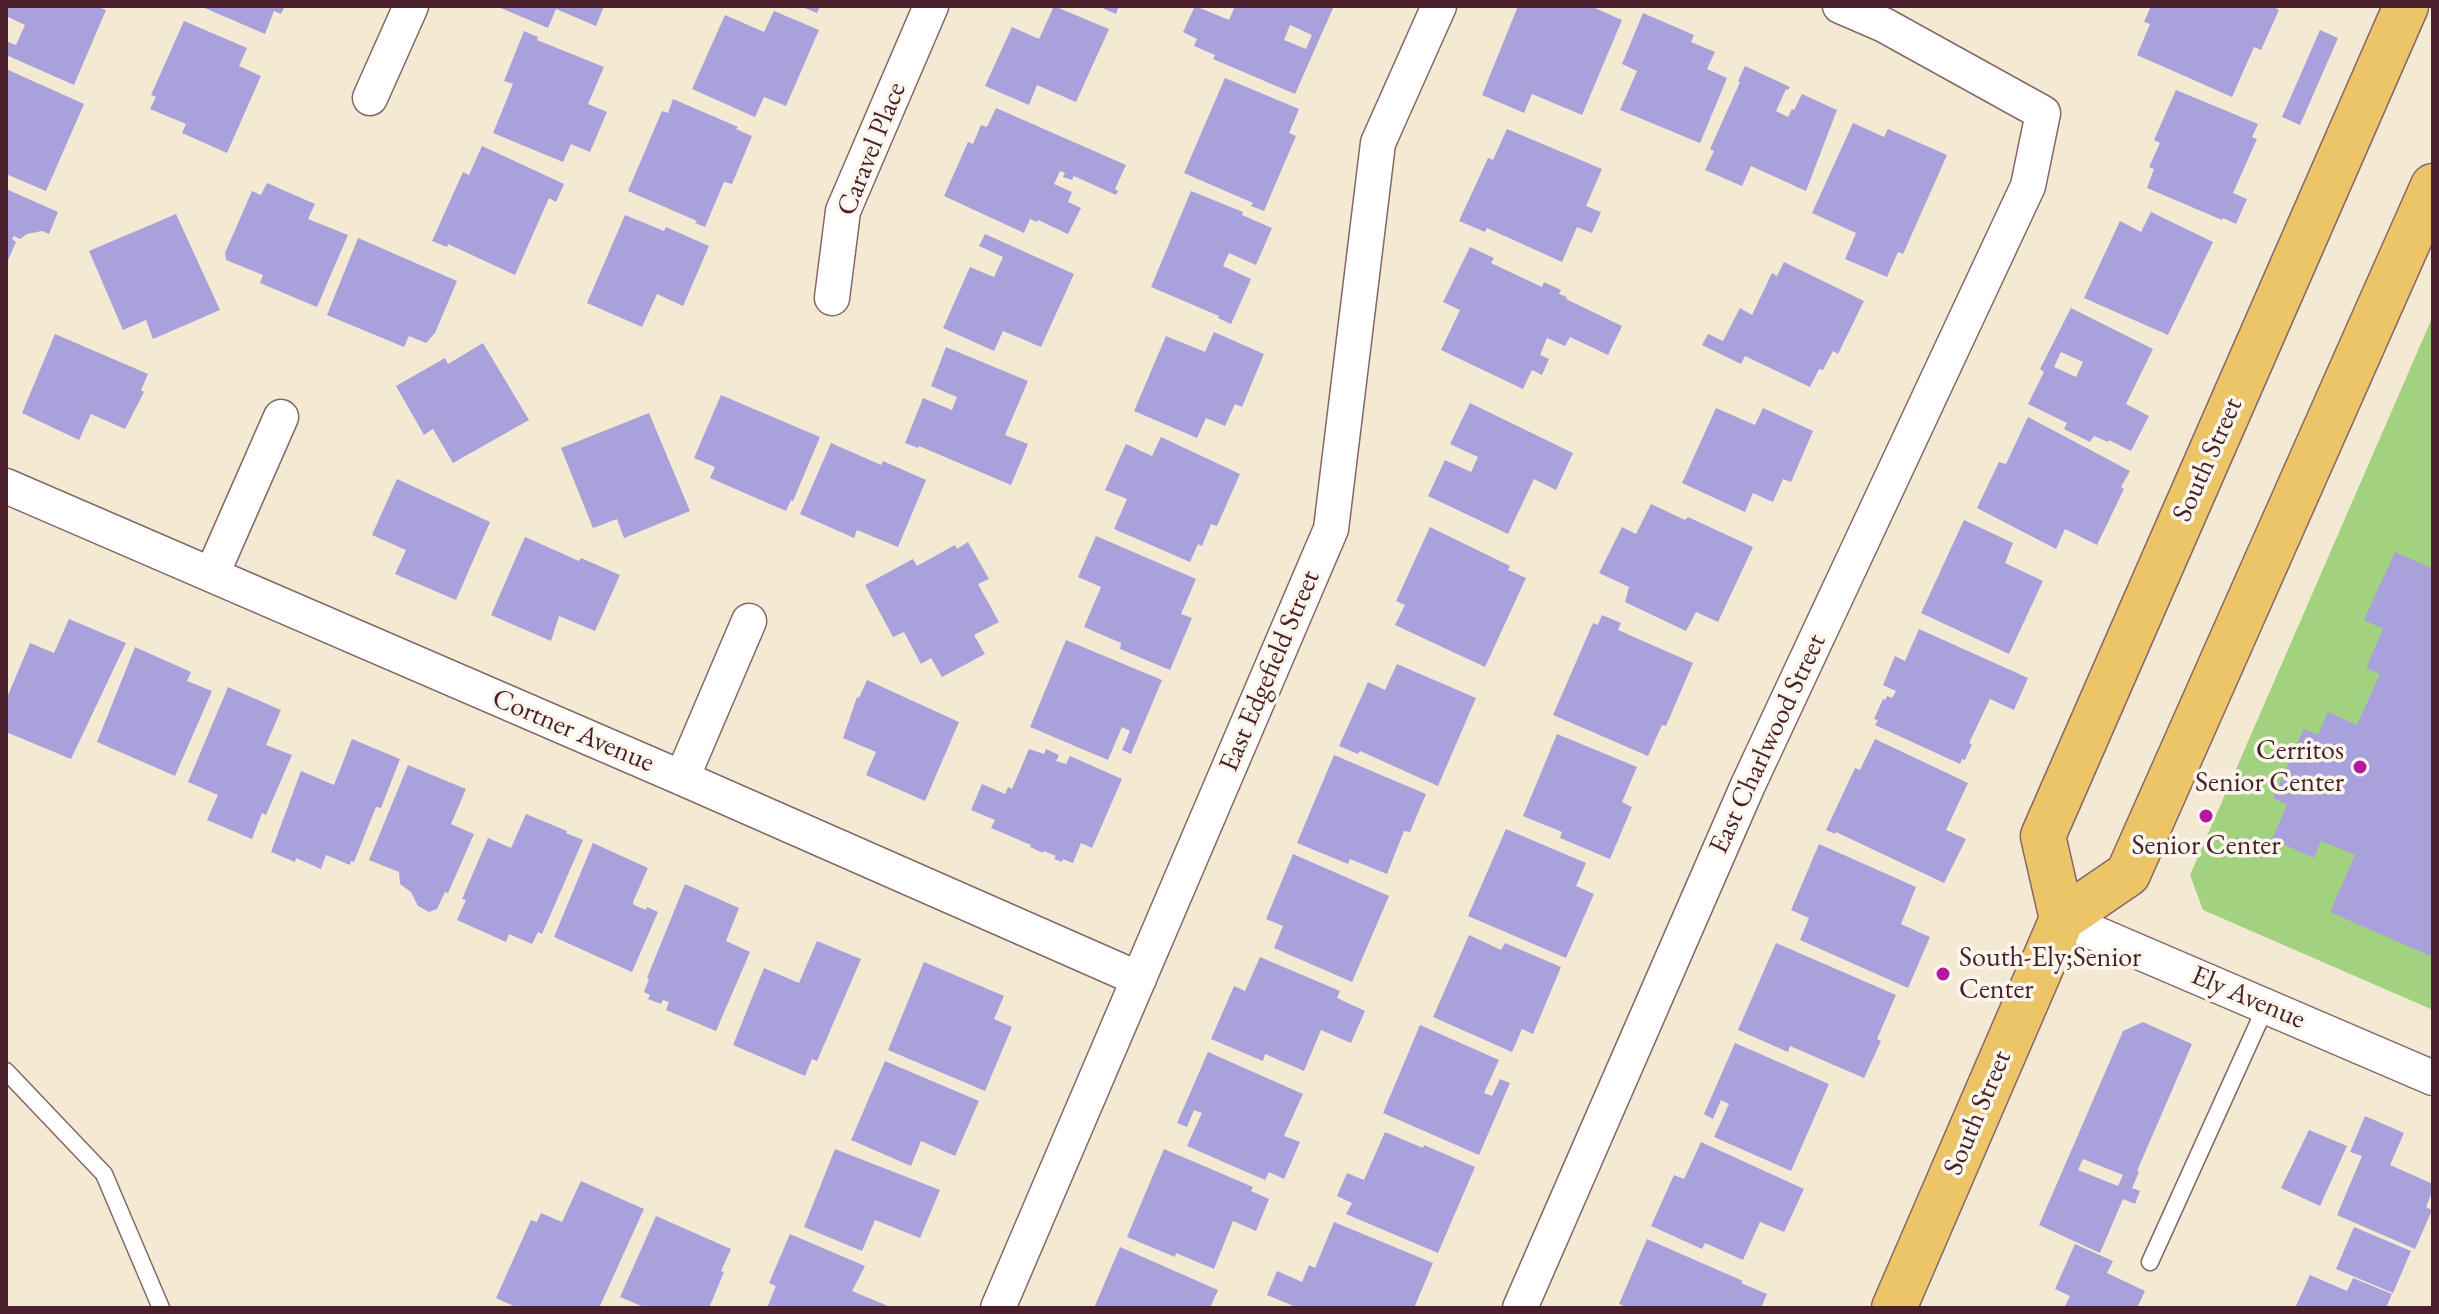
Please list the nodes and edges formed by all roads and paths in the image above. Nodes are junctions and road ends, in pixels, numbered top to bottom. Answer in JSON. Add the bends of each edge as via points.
{"nodes":[{"id":1,"x":411,"y":6,"type":"edge"},
{"id":2,"x":931,"y":6,"type":"edge"},
{"id":3,"x":1439,"y":6,"type":"edge"},
{"id":4,"x":1840,"y":6,"type":"edge"},
{"id":5,"x":2406,"y":6,"type":"edge"},
{"id":6,"x":370,"y":98,"type":"dead end"},
{"id":7,"x":2433,"y":186,"type":"edge"},
{"id":8,"x":832,"y":298,"type":"dead end"},
{"id":9,"x":281,"y":417,"type":"dead end"},
{"id":10,"x":6,"y":486,"type":"edge"},
{"id":11,"x":212,"y":574,"type":"junction"},
{"id":12,"x":749,"y":621,"type":"dead end"},
{"id":13,"x":682,"y":778,"type":"junction"},
{"id":14,"x":2062,"y":919,"type":"junction"},
{"id":15,"x":1139,"y":979,"type":"junction"},
{"id":16,"x":2266,"y":1006,"type":"junction"},
{"id":17,"x":6,"y":1071,"type":"edge"},
{"id":18,"x":2433,"y":1078,"type":"edge"},
{"id":19,"x":2150,"y":1262,"type":"dead end"},
{"id":20,"x":161,"y":1308,"type":"edge"},
{"id":21,"x":998,"y":1308,"type":"edge"},
{"id":22,"x":1520,"y":1308,"type":"edge"},
{"id":23,"x":1894,"y":1308,"type":"edge"}],
"edges":[{"from":1,"to":6,"type":"street"},
{"from":2,"to":8,"type":"street","name":"Caravel Place","via":[[843,211]]},
{"from":3,"to":15,"type":"street","name":"East Edgefield Street","via":[[1378,143],[1331,529]]},
{"from":4,"to":22,"type":"street","name":"East Charlwood Street","via":[[2043,113],[2028,186],[1748,785]]},
{"from":5,"to":14,"type":"main road","name":"South Street","via":[[2043,836]]},
{"from":7,"to":14,"type":"main road","via":[[2128,874]]},
{"from":9,"to":11,"type":"street"},
{"from":10,"to":11,"type":"street","name":"Cortner Avenue"},
{"from":11,"to":13,"type":"street","name":"Cortner Avenue"},
{"from":12,"to":13,"type":"street"},
{"from":13,"to":15,"type":"street","name":"Cortner Avenue"},
{"from":14,"to":16,"type":"street","name":"Ely Avenue"},
{"from":14,"to":23,"type":"main road","name":"South Street"},
{"from":15,"to":21,"type":"street","name":"East Edgefield Street"},
{"from":16,"to":18,"type":"street","name":"Ely Avenue"},
{"from":16,"to":19,"type":"lane"},
{"from":17,"to":20,"type":"lane","via":[[104,1174]]}]}
